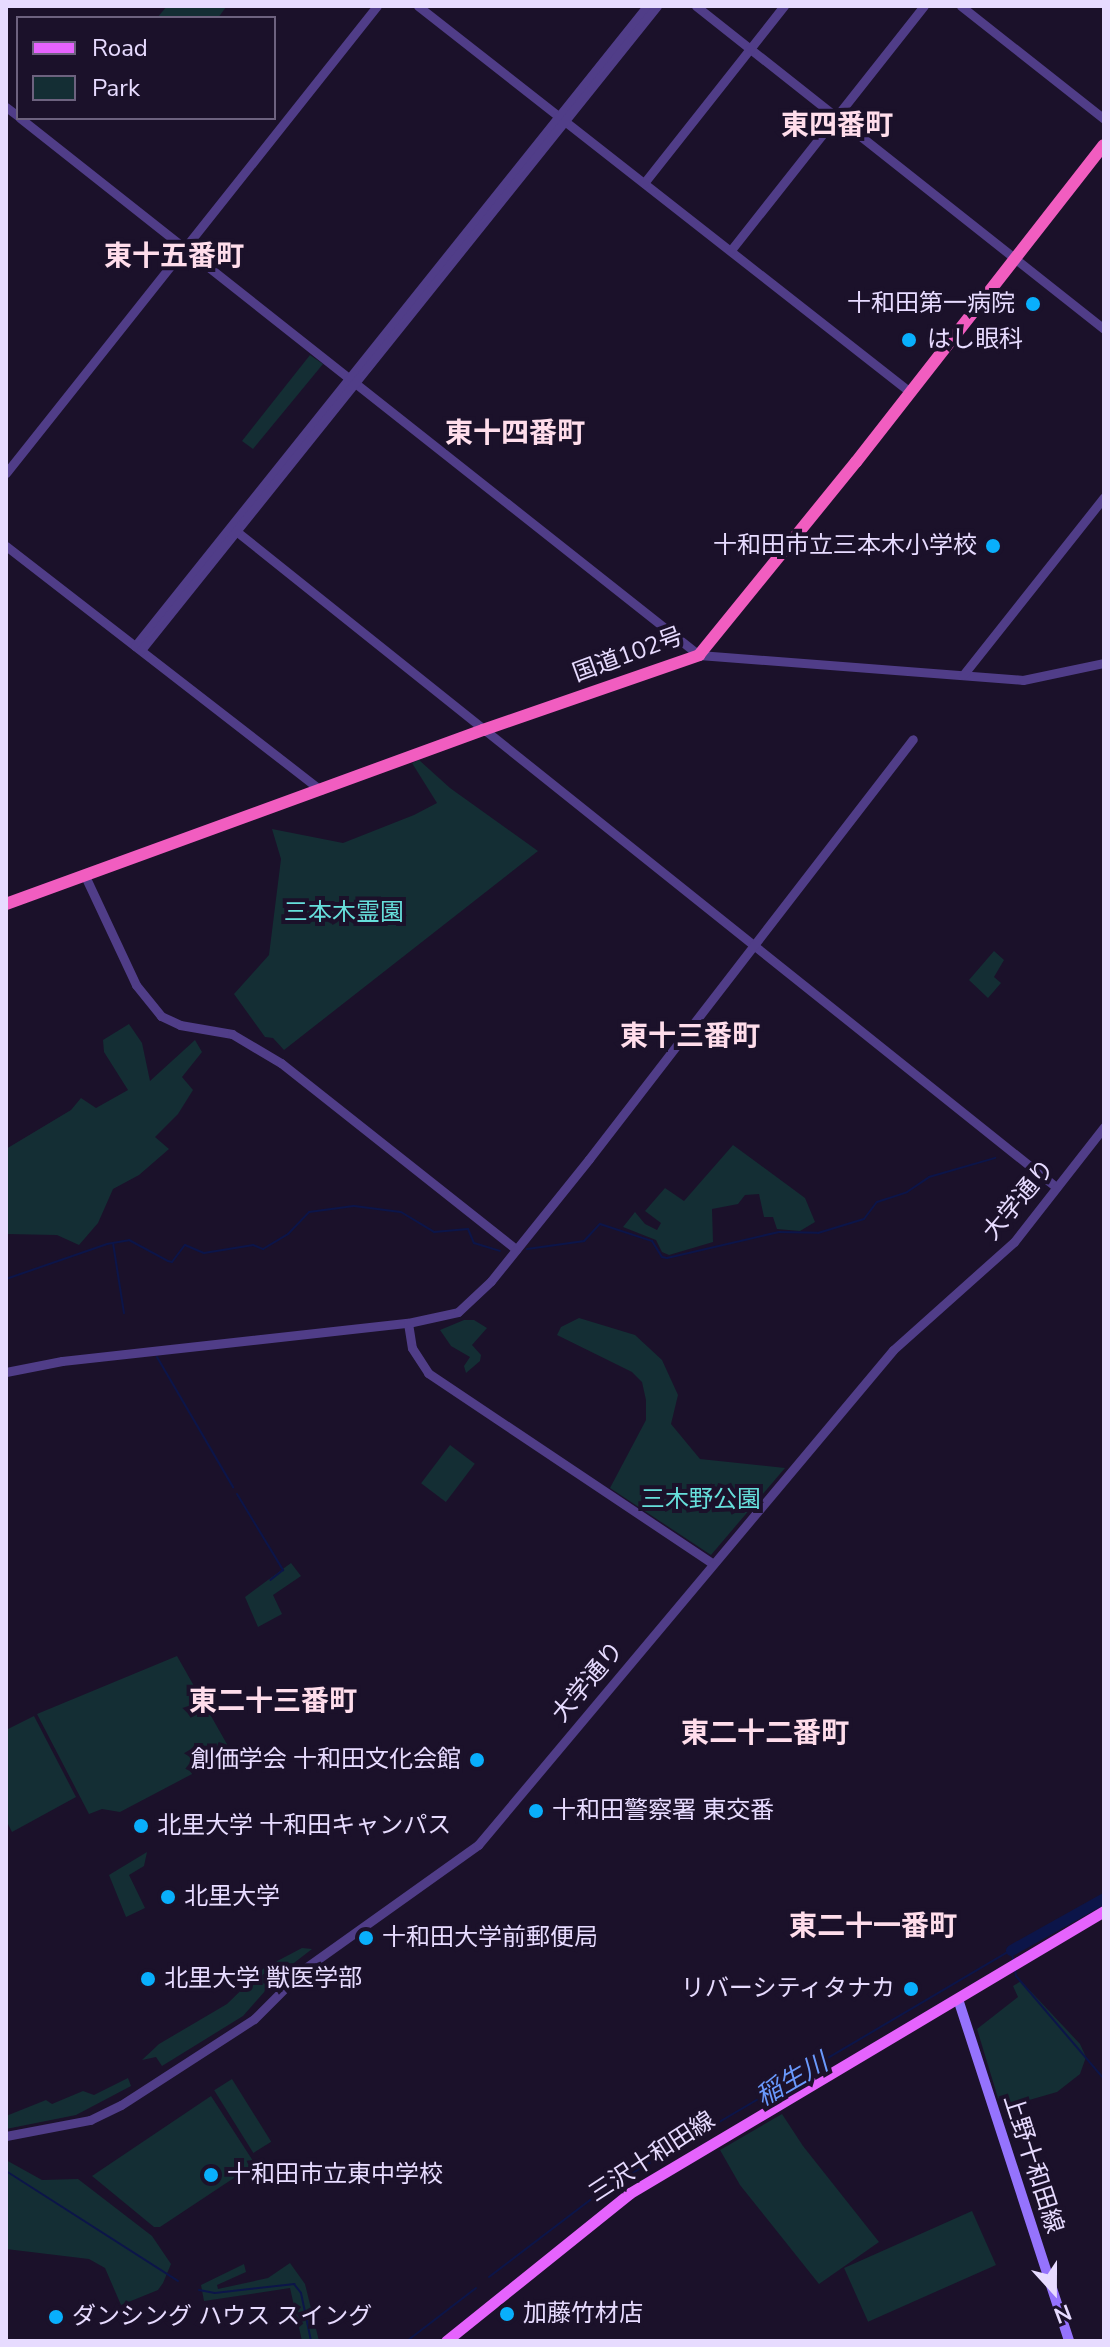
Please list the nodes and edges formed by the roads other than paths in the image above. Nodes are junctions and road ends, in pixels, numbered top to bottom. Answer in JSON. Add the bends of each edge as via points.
{"nodes":[{"id":1,"x":377,"y":6,"type":"edge"},
{"id":2,"x":418,"y":6,"type":"edge"},
{"id":3,"x":647,"y":6,"type":"edge"},
{"id":4,"x":657,"y":6,"type":"edge"},
{"id":5,"x":696,"y":6,"type":"edge"},
{"id":6,"x":784,"y":6,"type":"edge"},
{"id":7,"x":924,"y":6,"type":"edge"},
{"id":8,"x":961,"y":6,"type":"edge"},
{"id":9,"x":750,"y":49,"type":"junction"},
{"id":10,"x":836,"y":117,"type":"junction"},
{"id":11,"x":562,"y":119,"type":"junction"},
{"id":12,"x":1104,"y":119,"type":"edge"},
{"id":13,"x":23,"y":120,"type":"edge"},
{"id":14,"x":1104,"y":145,"type":"edge"},
{"id":15,"x":644,"y":183,"type":"junction"},
{"id":16,"x":185,"y":248,"type":"junction"},
{"id":17,"x":731,"y":250,"type":"junction"},
{"id":18,"x":1015,"y":259,"type":"junction"},
{"id":19,"x":1103,"y":325,"type":"edge"},
{"id":20,"x":353,"y":380,"type":"junction"},
{"id":21,"x":910,"y":392,"type":"junction"},
{"id":22,"x":6,"y":473,"type":"edge"},
{"id":23,"x":1104,"y":497,"type":"edge"},
{"id":24,"x":234,"y":529,"type":"junction"},
{"id":25,"x":6,"y":546,"type":"edge"},
{"id":26,"x":138,"y":648,"type":"junction"},
{"id":27,"x":699,"y":655,"type":"junction"},
{"id":28,"x":1104,"y":663,"type":"edge"},
{"id":29,"x":963,"y":675,"type":"junction"},
{"id":30,"x":483,"y":730,"type":"junction"},
{"id":31,"x":913,"y":739,"type":"dead end"},
{"id":32,"x":321,"y":790,"type":"junction"},
{"id":33,"x":85,"y":876,"type":"junction"},
{"id":34,"x":6,"y":904,"type":"edge"},
{"id":35,"x":753,"y":945,"type":"junction"},
{"id":36,"x":1104,"y":1127,"type":"edge"},
{"id":37,"x":1056,"y":1187,"type":"junction"},
{"id":38,"x":516,"y":1249,"type":"junction"},
{"id":39,"x":408,"y":1323,"type":"junction"},
{"id":40,"x":6,"y":1372,"type":"edge"},
{"id":41,"x":713,"y":1564,"type":"junction"},
{"id":42,"x":1104,"y":1911,"type":"edge"},
{"id":43,"x":958,"y":1999,"type":"junction"},
{"id":44,"x":6,"y":2136,"type":"edge"},
{"id":45,"x":446,"y":2341,"type":"edge"},
{"id":46,"x":1069,"y":2341,"type":"edge"}],
"edges":[{"from":1,"to":16,"type":"street"},
{"from":2,"to":11,"type":"street"},
{"from":3,"to":11,"type":"street"},
{"from":4,"to":11,"type":"street"},
{"from":5,"to":9,"type":"street"},
{"from":6,"to":9,"type":"street"},
{"from":7,"to":10,"type":"street"},
{"from":8,"to":12,"type":"street"},
{"from":9,"to":10,"type":"street"},
{"from":9,"to":15,"type":"street"},
{"from":10,"to":17,"type":"street"},
{"from":10,"to":18,"type":"street"},
{"from":11,"to":15,"type":"street"},
{"from":11,"to":20,"type":"street"},
{"from":13,"to":16,"type":"street"},
{"from":14,"to":18,"type":"highway","name":"国道102号"},
{"from":15,"to":17,"type":"street"},
{"from":16,"to":20,"type":"street"},
{"from":16,"to":22,"type":"street"},
{"from":17,"to":21,"type":"street"},
{"from":18,"to":19,"type":"street"},
{"from":18,"to":21,"type":"highway","name":"国道102号"},
{"from":20,"to":24,"type":"street"},
{"from":20,"to":27,"type":"street"},
{"from":21,"to":27,"type":"highway","name":"国道102号"},
{"from":23,"to":29,"type":"street"},
{"from":24,"to":26,"type":"street"},
{"from":24,"to":30,"type":"street"},
{"from":25,"to":26,"type":"street"},
{"from":26,"to":32,"type":"street"},
{"from":27,"to":29,"type":"street"},
{"from":27,"to":30,"type":"highway","name":"国道102号"},
{"from":28,"to":29,"type":"street","via":[[1030,679]]},
{"from":30,"to":32,"type":"highway","name":"国道102号"},
{"from":30,"to":35,"type":"street"},
{"from":31,"to":35,"type":"street"},
{"from":32,"to":33,"type":"highway","name":"国道102号"},
{"from":33,"to":34,"type":"highway","name":"国道102号"},
{"from":33,"to":38,"type":"street","via":[[136,985],[161,1016],[180,1025],[232,1034],[281,1063]]},
{"from":35,"to":37,"type":"street"},
{"from":35,"to":38,"type":"street"},
{"from":36,"to":37,"type":"street","name":"大学通り"},
{"from":37,"to":41,"type":"street","name":"大学通り","via":[[1014,1242],[893,1350]]},
{"from":38,"to":39,"type":"street","via":[[458,1312]]},
{"from":39,"to":40,"type":"street","via":[[62,1361]]},
{"from":39,"to":41,"type":"street","via":[[412,1348],[428,1373]]},
{"from":41,"to":44,"type":"street","name":"大学通り","via":[[491,1830],[460,1860],[304,1969],[254,2019],[121,2105],[90,2120]]},
{"from":42,"to":43,"type":"main road","name":"三沢十和田線"},
{"from":43,"to":45,"type":"main road","name":"三沢十和田線","via":[[630,2193]]},
{"from":43,"to":46,"type":"main road","name":"上野十和田線"}]}
